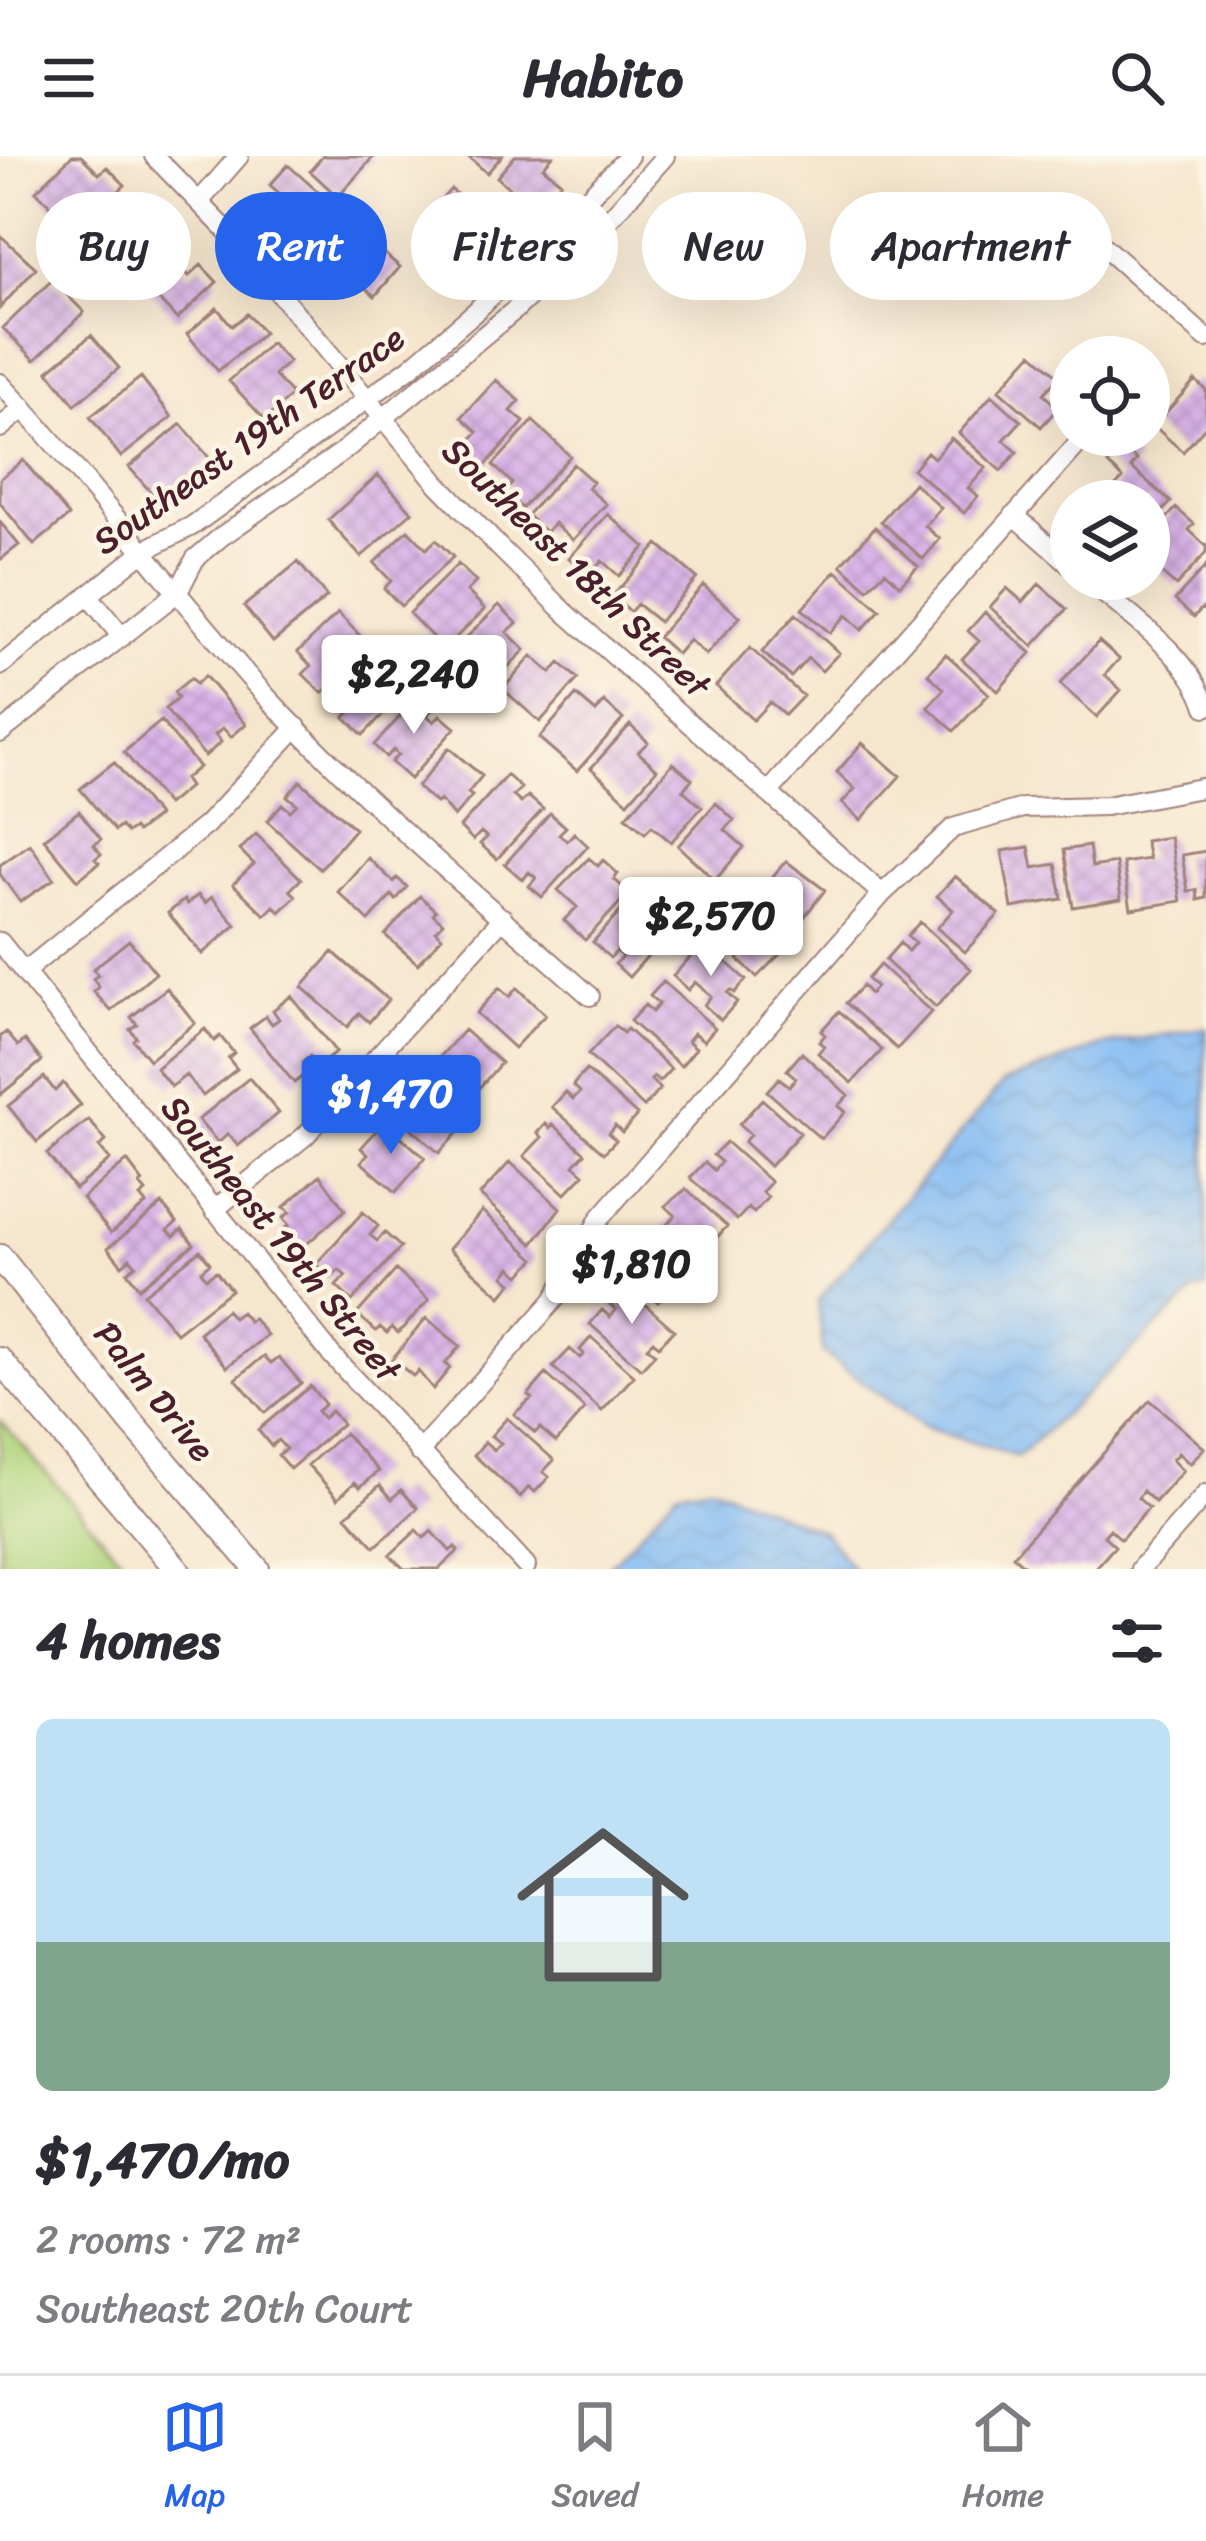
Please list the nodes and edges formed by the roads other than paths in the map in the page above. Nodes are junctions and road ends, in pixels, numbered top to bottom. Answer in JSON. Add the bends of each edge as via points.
{"nodes":[{"id":1,"x":154,"y":156,"type":"edge"},
{"id":2,"x":239,"y":156,"type":"edge"},
{"id":3,"x":665,"y":156,"type":"edge"},
{"id":4,"x":624,"y":158,"type":"edge"},
{"id":5,"x":645,"y":179,"type":"junction"},
{"id":6,"x":200,"y":202,"type":"junction"},
{"id":7,"x":1112,"y":253,"type":"edge"},
{"id":8,"x":1206,"y":338,"type":"edge"},
{"id":9,"x":0,"y":383,"type":"edge"},
{"id":10,"x":368,"y":399,"type":"junction"},
{"id":11,"x":23,"y":409,"type":"junction"},
{"id":12,"x":384,"y":419,"type":"junction"},
{"id":13,"x":0,"y":428,"type":"edge"},
{"id":14,"x":1067,"y":456,"type":"edge"},
{"id":15,"x":1015,"y":515,"type":"junction"},
{"id":16,"x":1050,"y":546,"type":"edge"},
{"id":17,"x":145,"y":550,"type":"junction"},
{"id":18,"x":178,"y":592,"type":"junction"},
{"id":19,"x":88,"y":595,"type":"junction"},
{"id":20,"x":1111,"y":600,"type":"edge"},
{"id":21,"x":122,"y":637,"type":"junction"},
{"id":22,"x":0,"y":666,"type":"edge"},
{"id":23,"x":1206,"y":707,"type":"edge"},
{"id":24,"x":297,"y":727,"type":"junction"},
{"id":25,"x":0,"y":733,"type":"edge"},
{"id":26,"x":1206,"y":788,"type":"edge"},
{"id":27,"x":767,"y":793,"type":"junction"},
{"id":28,"x":882,"y":894,"type":"junction"},
{"id":29,"x":502,"y":918,"type":"junction"},
{"id":30,"x":0,"y":942,"type":"edge"},
{"id":31,"x":24,"y":972,"type":"junction"},
{"id":32,"x":590,"y":996,"type":"dead end"},
{"id":33,"x":214,"y":1210,"type":"junction"},
{"id":34,"x":0,"y":1257,"type":"edge"},
{"id":35,"x":0,"y":1360,"type":"edge"},
{"id":36,"x":419,"y":1453,"type":"junction"},
{"id":37,"x":1206,"y":1494,"type":"edge"},
{"id":38,"x":1190,"y":1513,"type":"junction"},
{"id":39,"x":1206,"y":1527,"type":"edge"},
{"id":40,"x":526,"y":1566,"type":"dead end"},
{"id":41,"x":178,"y":1569,"type":"edge"},
{"id":42,"x":257,"y":1569,"type":"edge"},
{"id":43,"x":1140,"y":1569,"type":"edge"}],
"edges":[{"from":1,"to":6,"type":"street","name":"Southeast 18th Street"},
{"from":2,"to":6,"type":"street"},
{"from":3,"to":5,"type":"street","name":"Southeast 19th Terrace"},
{"from":4,"to":5,"type":"street"},
{"from":4,"to":10,"type":"street","name":"Southeast 19th Terrace","via":[[476,311]]},
{"from":5,"to":12,"type":"street","name":"Southeast 19th Terrace","via":[[514,310]]},
{"from":6,"to":10,"type":"street","name":"Southeast 18th Street"},
{"from":7,"to":8,"type":"street"},
{"from":9,"to":11,"type":"street"},
{"from":10,"to":12,"type":"street","name":"Southeast 18th Street"},
{"from":10,"to":17,"type":"street","name":"Southeast 19th Terrace","via":[[192,526]]},
{"from":11,"to":13,"type":"street"},
{"from":11,"to":17,"type":"street"},
{"from":12,"to":18,"type":"street","name":"Southeast 19th Terrace","via":[[222,536],[195,559]]},
{"from":12,"to":27,"type":"street","name":"Southeast 18th Street","via":[[532,580]]},
{"from":14,"to":15,"type":"street"},
{"from":15,"to":16,"type":"street"},
{"from":15,"to":27,"type":"street"},
{"from":17,"to":18,"type":"street"},
{"from":17,"to":19,"type":"street","name":"Southeast 19th Terrace"},
{"from":18,"to":21,"type":"street","name":"Southeast 19th Terrace"},
{"from":18,"to":24,"type":"street"},
{"from":19,"to":21,"type":"street"},
{"from":19,"to":22,"type":"street","name":"Southeast 19th Terrace"},
{"from":20,"to":23,"type":"street","via":[[1176,658]]},
{"from":21,"to":25,"type":"street","name":"Southeast 19th Terrace"},
{"from":24,"to":29,"type":"street"},
{"from":24,"to":31,"type":"street","via":[[206,825]]},
{"from":26,"to":28,"type":"street","via":[[986,815],[953,828]]},
{"from":27,"to":28,"type":"street","name":"Southeast 18th Street"},
{"from":28,"to":36,"type":"street","via":[[601,1218],[554,1300]]},
{"from":29,"to":32,"type":"street"},
{"from":29,"to":33,"type":"street","via":[[305,1136]]},
{"from":30,"to":31,"type":"street","name":"Southeast 19th Street"},
{"from":31,"to":33,"type":"street","name":"Southeast 19th Street"},
{"from":33,"to":36,"type":"street","name":"Southeast 19th Street"},
{"from":34,"to":42,"type":"main road","name":"Palm Drive"},
{"from":35,"to":41,"type":"main road"},
{"from":36,"to":40,"type":"street","name":"Southeast 19th Street"},
{"from":37,"to":38,"type":"street"},
{"from":38,"to":39,"type":"street"},
{"from":38,"to":43,"type":"street"}]}
